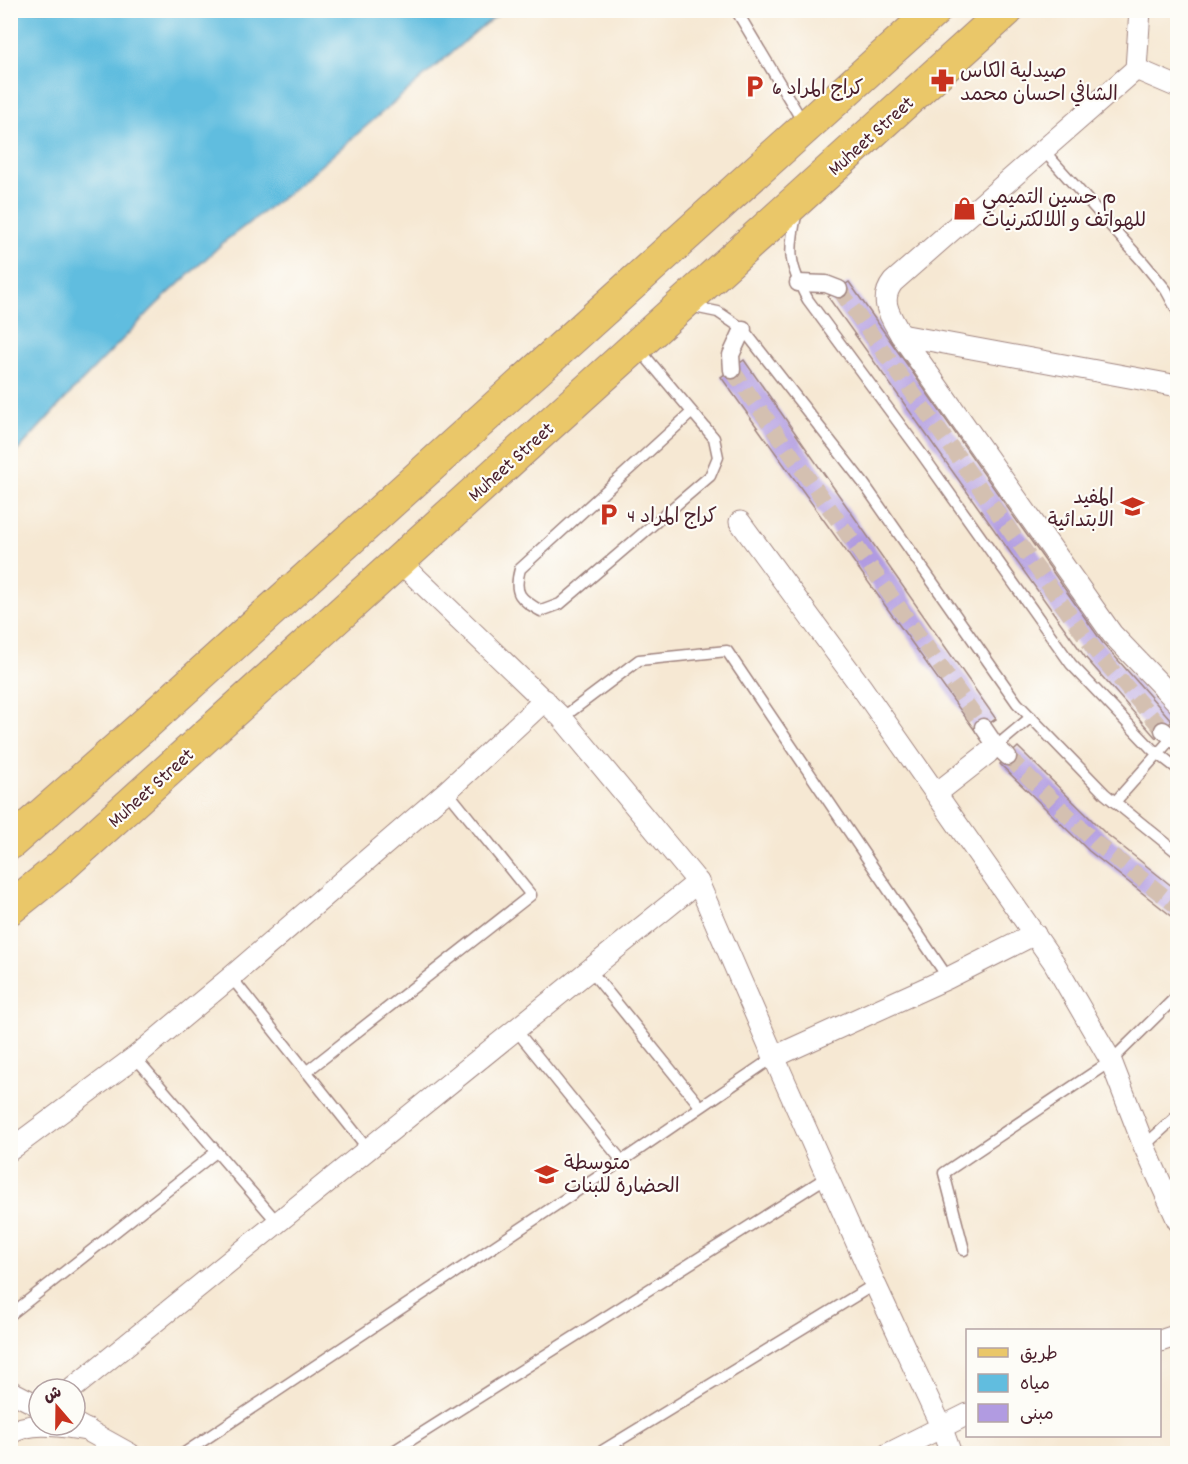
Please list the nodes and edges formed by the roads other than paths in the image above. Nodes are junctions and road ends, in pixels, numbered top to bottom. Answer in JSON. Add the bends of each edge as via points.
{"nodes":[{"id":1,"x":736,"y":10,"type":"edge"},
{"id":2,"x":935,"y":10,"type":"edge"},
{"id":3,"x":1007,"y":10,"type":"edge"},
{"id":4,"x":1140,"y":10,"type":"edge"},
{"id":5,"x":1136,"y":69,"type":"junction"},
{"id":6,"x":1178,"y":87,"type":"edge"},
{"id":7,"x":806,"y":127,"type":"junction"},
{"id":8,"x":1044,"y":151,"type":"junction"},
{"id":9,"x":800,"y":199,"type":"junction"},
{"id":10,"x":798,"y":283,"type":"junction"},
{"id":11,"x":839,"y":289,"type":"tunnel mouth"},
{"id":12,"x":683,"y":304,"type":"junction"},
{"id":13,"x":1178,"y":312,"type":"edge"},
{"id":14,"x":743,"y":328,"type":"junction"},
{"id":15,"x":902,"y":335,"type":"junction"},
{"id":16,"x":637,"y":346,"type":"junction"},
{"id":17,"x":732,"y":370,"type":"tunnel mouth"},
{"id":18,"x":1178,"y":386,"type":"edge"},
{"id":19,"x":691,"y":413,"type":"junction"},
{"id":20,"x":740,"y":522,"type":"dead end"},
{"id":21,"x":399,"y":561,"type":"junction"},
{"id":22,"x":545,"y":700,"type":"junction"},
{"id":23,"x":1177,"y":702,"type":"edge"},
{"id":24,"x":1031,"y":717,"type":"junction"},
{"id":25,"x":562,"y":718,"type":"junction"},
{"id":26,"x":983,"y":727,"type":"tunnel mouth"},
{"id":27,"x":1172,"y":735,"type":"edge"},
{"id":28,"x":997,"y":752,"type":"junction"},
{"id":29,"x":1157,"y":753,"type":"junction"},
{"id":30,"x":1178,"y":769,"type":"edge"},
{"id":31,"x":447,"y":792,"type":"junction"},
{"id":32,"x":937,"y":793,"type":"junction"},
{"id":33,"x":1115,"y":802,"type":"junction"},
{"id":34,"x":10,"y":843,"type":"edge"},
{"id":35,"x":1178,"y":853,"type":"edge"},
{"id":36,"x":698,"y":882,"type":"junction"},
{"id":37,"x":10,"y":908,"type":"edge"},
{"id":38,"x":1035,"y":934,"type":"junction"},
{"id":39,"x":590,"y":970,"type":"junction"},
{"id":40,"x":231,"y":977,"type":"junction"},
{"id":41,"x":948,"y":978,"type":"junction"},
{"id":42,"x":1178,"y":994,"type":"edge"},
{"id":43,"x":516,"y":1030,"type":"junction"},
{"id":44,"x":135,"y":1057,"type":"junction"},
{"id":45,"x":774,"y":1057,"type":"junction"},
{"id":46,"x":1111,"y":1061,"type":"junction"},
{"id":47,"x":306,"y":1072,"type":"junction"},
{"id":48,"x":700,"y":1106,"type":"junction"},
{"id":49,"x":1178,"y":1115,"type":"edge"},
{"id":50,"x":1144,"y":1146,"type":"junction"},
{"id":51,"x":10,"y":1150,"type":"edge"},
{"id":52,"x":369,"y":1150,"type":"junction"},
{"id":53,"x":216,"y":1152,"type":"junction"},
{"id":54,"x":622,"y":1161,"type":"junction"},
{"id":55,"x":827,"y":1177,"type":"junction"},
{"id":56,"x":1178,"y":1221,"type":"edge"},
{"id":57,"x":278,"y":1223,"type":"junction"},
{"id":58,"x":964,"y":1250,"type":"dead end"},
{"id":59,"x":875,"y":1284,"type":"junction"},
{"id":60,"x":10,"y":1315,"type":"edge"},
{"id":61,"x":1178,"y":1335,"type":"edge"},
{"id":62,"x":1161,"y":1341,"type":"edge"},
{"id":63,"x":87,"y":1377,"type":"edge"},
{"id":64,"x":966,"y":1415,"type":"edge"},
{"id":65,"x":941,"y":1426,"type":"junction"},
{"id":66,"x":27,"y":1428,"type":"edge"},
{"id":67,"x":87,"y":1430,"type":"edge"},
{"id":68,"x":10,"y":1434,"type":"edge"},
{"id":69,"x":130,"y":1454,"type":"edge"},
{"id":70,"x":183,"y":1454,"type":"edge"},
{"id":71,"x":389,"y":1454,"type":"edge"},
{"id":72,"x":597,"y":1454,"type":"edge"},
{"id":73,"x":888,"y":1454,"type":"edge"},
{"id":74,"x":951,"y":1454,"type":"edge"}],
"edges":[{"from":1,"to":7,"type":"lane"},
{"from":2,"to":7,"type":"main road"},
{"from":3,"to":9,"type":"main road","name":"Muheet Street"},
{"from":4,"to":5,"type":"street"},
{"from":5,"to":6,"type":"street"},
{"from":5,"to":8,"type":"street"},
{"from":7,"to":34,"type":"main road"},
{"from":8,"to":13,"type":"lane","via":[[1143,262]]},
{"from":8,"to":15,"type":"street","via":[[893,282],[885,304]]},
{"from":9,"to":10,"type":"lane","via":[[790,257]]},
{"from":9,"to":12,"type":"main road","name":"Muheet Street"},
{"from":10,"to":11,"type":"street","via":[[826,284]]},
{"from":10,"to":29,"type":"lane","via":[[1071,664]]},
{"from":12,"to":14,"type":"lane","via":[[718,312]]},
{"from":12,"to":16,"type":"main road","name":"Muheet Street"},
{"from":14,"to":17,"type":"street","via":[[731,354]]},
{"from":14,"to":24,"type":"lane","via":[[864,484],[1017,703]]},
{"from":15,"to":18,"type":"street"},
{"from":15,"to":23,"type":"street","via":[[1112,634]]},
{"from":16,"to":19,"type":"lane"},
{"from":16,"to":21,"type":"main road","name":"Muheet Street"},
{"from":19,"to":19,"type":"lane","via":[[714,438],[718,457],[710,476],[560,604],[541,611],[525,602],[517,590],[520,569]]},
{"from":20,"to":32,"type":"street"},
{"from":21,"to":22,"type":"street"},
{"from":21,"to":37,"type":"main road","name":"Muheet Street","via":[[60,868]]},
{"from":22,"to":25,"type":"street"},
{"from":22,"to":31,"type":"street"},
{"from":24,"to":28,"type":"lane"},
{"from":24,"to":33,"type":"lane"},
{"from":25,"to":36,"type":"street"},
{"from":25,"to":41,"type":"lane","via":[[639,660],[727,651]]},
{"from":26,"to":28,"type":"street"},
{"from":27,"to":29,"type":"lane"},
{"from":28,"to":32,"type":"street"},
{"from":29,"to":30,"type":"lane"},
{"from":29,"to":33,"type":"lane"},
{"from":31,"to":40,"type":"street"},
{"from":31,"to":47,"type":"lane","via":[[531,895]]},
{"from":32,"to":38,"type":"street"},
{"from":33,"to":35,"type":"lane"},
{"from":36,"to":39,"type":"street"},
{"from":36,"to":45,"type":"street"},
{"from":38,"to":41,"type":"street"},
{"from":38,"to":46,"type":"street"},
{"from":39,"to":43,"type":"street"},
{"from":39,"to":48,"type":"lane"},
{"from":40,"to":44,"type":"street"},
{"from":40,"to":47,"type":"lane"},
{"from":41,"to":45,"type":"street"},
{"from":42,"to":46,"type":"lane"},
{"from":43,"to":52,"type":"street"},
{"from":43,"to":54,"type":"lane"},
{"from":44,"to":51,"type":"street"},
{"from":44,"to":53,"type":"lane"},
{"from":45,"to":48,"type":"lane"},
{"from":45,"to":55,"type":"street"},
{"from":46,"to":50,"type":"street"},
{"from":46,"to":58,"type":"lane","via":[[944,1173]]},
{"from":47,"to":52,"type":"lane"},
{"from":48,"to":54,"type":"lane"},
{"from":49,"to":50,"type":"lane"},
{"from":50,"to":56,"type":"street"},
{"from":52,"to":57,"type":"street"},
{"from":53,"to":57,"type":"lane"},
{"from":53,"to":60,"type":"lane"},
{"from":54,"to":70,"type":"lane"},
{"from":55,"to":59,"type":"street"},
{"from":55,"to":71,"type":"lane"},
{"from":57,"to":63,"type":"street"},
{"from":59,"to":65,"type":"street"},
{"from":59,"to":72,"type":"lane"},
{"from":61,"to":62,"type":"street"},
{"from":64,"to":65,"type":"street"},
{"from":65,"to":73,"type":"street"},
{"from":65,"to":74,"type":"street"},
{"from":66,"to":68,"type":"street"},
{"from":67,"to":69,"type":"street"}]}
